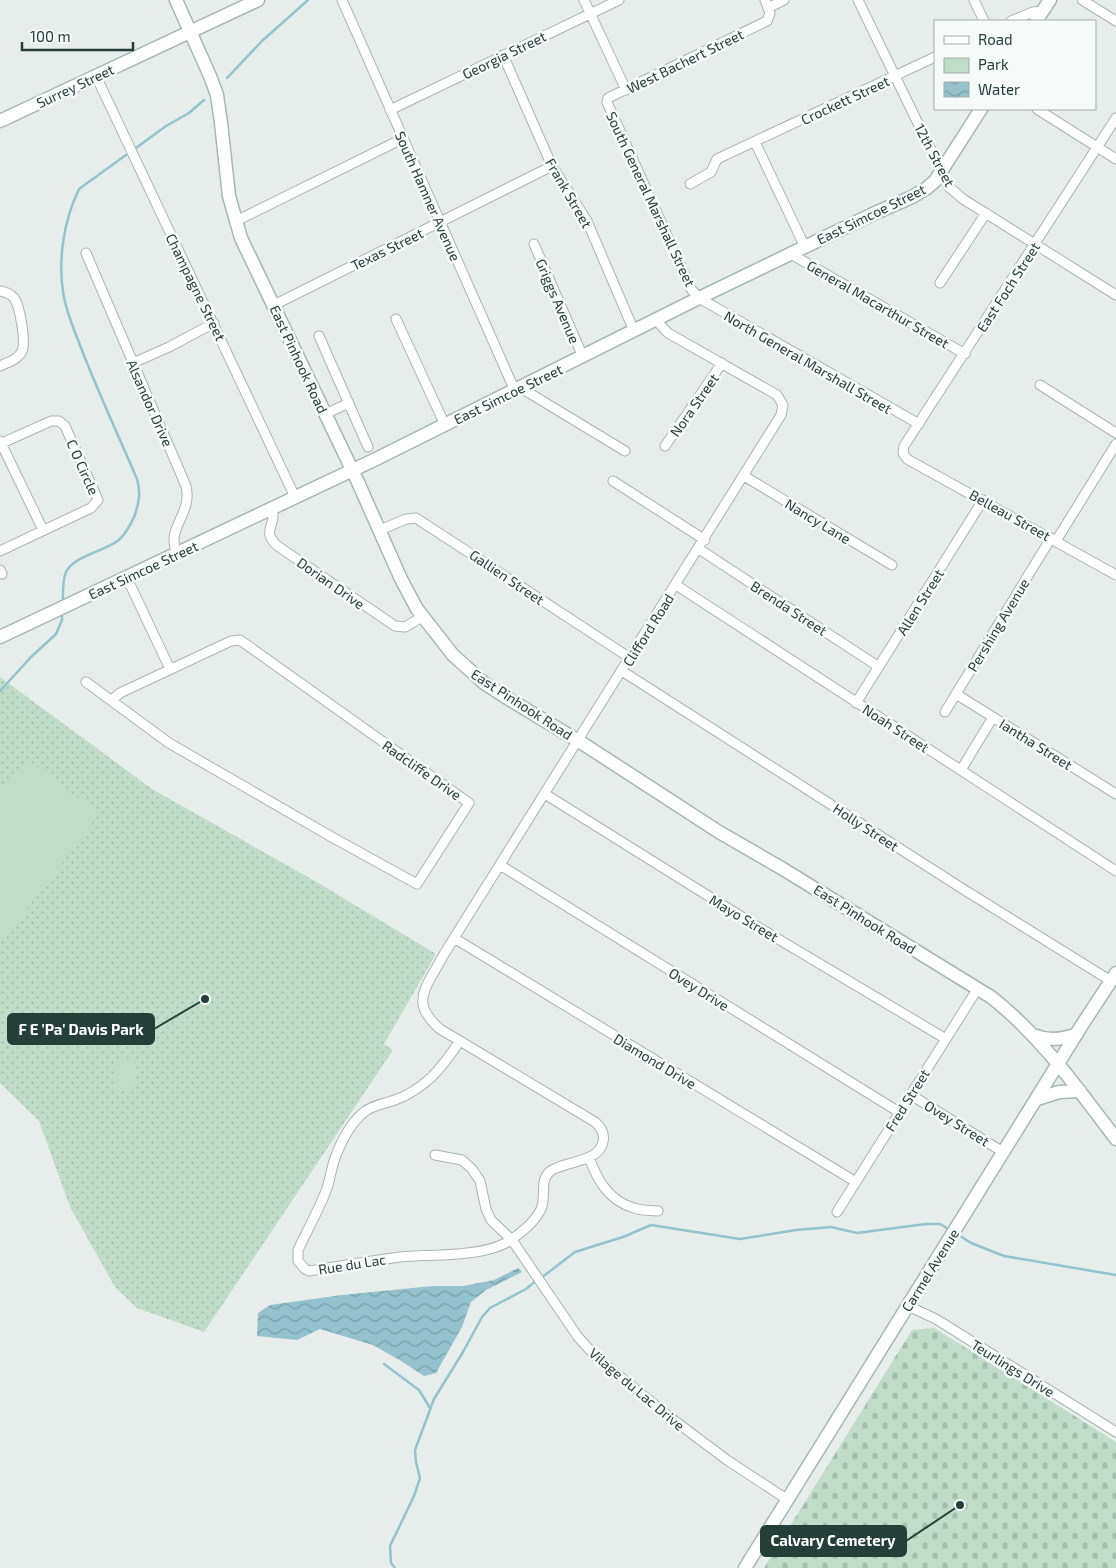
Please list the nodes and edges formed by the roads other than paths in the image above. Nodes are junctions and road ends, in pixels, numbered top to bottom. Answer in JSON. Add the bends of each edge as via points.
{"nodes":[{"id":1,"x":176,"y":0,"type":"edge"},
{"id":2,"x":258,"y":0,"type":"edge"},
{"id":3,"x":342,"y":0,"type":"edge"},
{"id":4,"x":584,"y":0,"type":"edge"},
{"id":5,"x":619,"y":0,"type":"edge"},
{"id":6,"x":784,"y":0,"type":"edge"},
{"id":7,"x":858,"y":0,"type":"edge"},
{"id":8,"x":974,"y":0,"type":"edge"},
{"id":9,"x":1082,"y":0,"type":"edge"},
{"id":10,"x":767,"y":4,"type":"edge"},
{"id":11,"x":1043,"y":11,"type":"edge"},
{"id":12,"x":590,"y":14,"type":"junction"},
{"id":13,"x":984,"y":20,"type":"edge"},
{"id":14,"x":1013,"y":20,"type":"edge"},
{"id":15,"x":1116,"y":21,"type":"edge"},
{"id":16,"x":191,"y":31,"type":"junction"},
{"id":17,"x":503,"y":55,"type":"junction"},
{"id":18,"x":934,"y":57,"type":"edge"},
{"id":19,"x":96,"y":76,"type":"junction"},
{"id":20,"x":894,"y":76,"type":"junction"},
{"id":21,"x":626,"y":90,"type":"junction"},
{"id":22,"x":608,"y":98,"type":"joint"},
{"id":23,"x":390,"y":110,"type":"junction"},
{"id":24,"x":980,"y":110,"type":"edge"},
{"id":25,"x":1040,"y":110,"type":"edge"},
{"id":26,"x":1116,"y":118,"type":"edge"},
{"id":27,"x":0,"y":121,"type":"edge"},
{"id":28,"x":402,"y":139,"type":"junction"},
{"id":29,"x":755,"y":142,"type":"junction"},
{"id":30,"x":1098,"y":147,"type":"junction"},
{"id":31,"x":1116,"y":159,"type":"edge"},
{"id":32,"x":552,"y":166,"type":"junction"},
{"id":33,"x":941,"y":172,"type":"junction"},
{"id":34,"x":690,"y":184,"type":"dead end"},
{"id":35,"x":986,"y":213,"type":"junction"},
{"id":36,"x":236,"y":221,"type":"junction"},
{"id":37,"x":440,"y":223,"type":"junction"},
{"id":38,"x":534,"y":244,"type":"dead end"},
{"id":39,"x":1036,"y":245,"type":"junction"},
{"id":40,"x":805,"y":247,"type":"junction"},
{"id":41,"x":86,"y":253,"type":"dead end"},
{"id":42,"x":791,"y":254,"type":"junction"},
{"id":43,"x":940,"y":283,"type":"dead end"},
{"id":44,"x":0,"y":291,"type":"edge"},
{"id":45,"x":1116,"y":295,"type":"edge"},
{"id":46,"x":699,"y":298,"type":"junction"},
{"id":47,"x":274,"y":305,"type":"junction"},
{"id":48,"x":396,"y":319,"type":"dead end"},
{"id":49,"x":656,"y":320,"type":"junction"},
{"id":50,"x":214,"y":323,"type":"junction"},
{"id":51,"x":634,"y":331,"type":"junction"},
{"id":52,"x":319,"y":336,"type":"dead end"},
{"id":53,"x":965,"y":354,"type":"junction"},
{"id":54,"x":583,"y":357,"type":"junction"},
{"id":55,"x":133,"y":363,"type":"junction"},
{"id":56,"x":722,"y":363,"type":"junction"},
{"id":57,"x":0,"y":366,"type":"edge"},
{"id":58,"x":1040,"y":386,"type":"dead end"},
{"id":59,"x":518,"y":389,"type":"junction"},
{"id":60,"x":349,"y":403,"type":"junction"},
{"id":61,"x":325,"y":414,"type":"junction"},
{"id":62,"x":919,"y":424,"type":"junction"},
{"id":63,"x":445,"y":425,"type":"junction"},
{"id":64,"x":1116,"y":433,"type":"edge"},
{"id":65,"x":0,"y":443,"type":"edge"},
{"id":66,"x":1116,"y":444,"type":"edge"},
{"id":67,"x":665,"y":446,"type":"dead end"},
{"id":68,"x":368,"y":447,"type":"dead end"},
{"id":69,"x":625,"y":451,"type":"dead end"},
{"id":70,"x":904,"y":456,"type":"joint"},
{"id":71,"x":352,"y":470,"type":"junction"},
{"id":72,"x":744,"y":476,"type":"junction"},
{"id":73,"x":613,"y":481,"type":"dead end"},
{"id":74,"x":295,"y":497,"type":"junction"},
{"id":75,"x":983,"y":500,"type":"junction"},
{"id":76,"x":272,"y":508,"type":"junction"},
{"id":77,"x":43,"y":530,"type":"junction"},
{"id":78,"x":380,"y":530,"type":"junction"},
{"id":79,"x":1053,"y":539,"type":"junction"},
{"id":80,"x":705,"y":540,"type":"junction"},
{"id":81,"x":699,"y":549,"type":"junction"},
{"id":82,"x":0,"y":551,"type":"edge"},
{"id":83,"x":177,"y":554,"type":"junction"},
{"id":84,"x":892,"y":565,"type":"dead end"},
{"id":85,"x":1116,"y":575,"type":"edge"},
{"id":86,"x":127,"y":578,"type":"junction"},
{"id":87,"x":676,"y":586,"type":"junction"},
{"id":88,"x":422,"y":617,"type":"junction"},
{"id":89,"x":0,"y":637,"type":"edge"},
{"id":90,"x":630,"y":658,"type":"junction"},
{"id":91,"x":879,"y":667,"type":"junction"},
{"id":92,"x":170,"y":669,"type":"junction"},
{"id":93,"x":622,"y":671,"type":"junction"},
{"id":94,"x":86,"y":682,"type":"dead end"},
{"id":95,"x":956,"y":694,"type":"junction"},
{"id":96,"x":112,"y":700,"type":"junction"},
{"id":97,"x":856,"y":703,"type":"junction"},
{"id":98,"x":945,"y":712,"type":"dead end"},
{"id":99,"x":993,"y":717,"type":"junction"},
{"id":100,"x":578,"y":741,"type":"junction"},
{"id":101,"x":960,"y":770,"type":"junction"},
{"id":102,"x":544,"y":794,"type":"junction"},
{"id":103,"x":1116,"y":794,"type":"edge"},
{"id":104,"x":500,"y":865,"type":"junction"},
{"id":105,"x":1116,"y":871,"type":"edge"},
{"id":106,"x":454,"y":938,"type":"junction"},
{"id":107,"x":1113,"y":977,"type":"edge"},
{"id":108,"x":978,"y":988,"type":"junction"},
{"id":109,"x":1077,"y":1034,"type":"junction"},
{"id":110,"x":1033,"y":1035,"type":"junction"},
{"id":111,"x":946,"y":1039,"type":"junction"},
{"id":112,"x":458,"y":1042,"type":"junction"},
{"id":113,"x":1058,"y":1065,"type":"junction"},
{"id":114,"x":1080,"y":1091,"type":"junction"},
{"id":115,"x":911,"y":1095,"type":"junction"},
{"id":116,"x":1037,"y":1099,"type":"junction"},
{"id":117,"x":899,"y":1112,"type":"junction"},
{"id":118,"x":1116,"y":1138,"type":"edge"},
{"id":119,"x":1003,"y":1152,"type":"junction"},
{"id":120,"x":435,"y":1155,"type":"dead end"},
{"id":121,"x":589,"y":1157,"type":"junction"},
{"id":122,"x":856,"y":1182,"type":"junction"},
{"id":123,"x":658,"y":1211,"type":"dead end"},
{"id":124,"x":837,"y":1212,"type":"dead end"},
{"id":125,"x":512,"y":1240,"type":"junction"},
{"id":126,"x":908,"y":1306,"type":"junction"},
{"id":127,"x":1116,"y":1432,"type":"edge"},
{"id":128,"x":788,"y":1500,"type":"junction"},
{"id":129,"x":745,"y":1568,"type":"edge"}],
"edges":[{"from":1,"to":16,"type":"main road","name":"East Pinhook Road"},
{"from":2,"to":16,"type":"main road","name":"Surrey Street"},
{"from":3,"to":23,"type":"street","name":"South Hamner Avenue"},
{"from":4,"to":12,"type":"street"},
{"from":5,"to":12,"type":"street","name":"Georgia Street"},
{"from":6,"to":10,"type":"street"},
{"from":7,"to":20,"type":"street","name":"12th Street"},
{"from":8,"to":13,"type":"street"},
{"from":9,"to":15,"type":"street"},
{"from":10,"to":21,"type":"street","name":"West Bachert Street","via":[[769,18],[761,24]]},
{"from":11,"to":14,"type":"street"},
{"from":12,"to":17,"type":"street","name":"Georgia Street"},
{"from":12,"to":21,"type":"street"},
{"from":16,"to":19,"type":"main road","name":"Surrey Street"},
{"from":16,"to":36,"type":"main road","name":"East Pinhook Road","via":[[219,103],[229,196]]},
{"from":17,"to":23,"type":"street","name":"Georgia Street"},
{"from":17,"to":32,"type":"street","name":"Frank Street"},
{"from":18,"to":20,"type":"street","name":"Crockett Street"},
{"from":19,"to":27,"type":"main road","name":"Surrey Street"},
{"from":19,"to":50,"type":"street","name":"Champagne Street"},
{"from":20,"to":29,"type":"street","name":"Crockett Street"},
{"from":20,"to":33,"type":"street","name":"12th Street"},
{"from":21,"to":22,"type":"street","name":"West Bachert Street"},
{"from":22,"to":46,"type":"street","name":"South General Marshall Street","via":[[606,102],[691,289]]},
{"from":23,"to":28,"type":"street","name":"South Hamner Avenue"},
{"from":24,"to":33,"type":"main road","name":"East Simcoe Street"},
{"from":25,"to":30,"type":"street"},
{"from":26,"to":30,"type":"street","name":"East Foch Street"},
{"from":28,"to":36,"type":"street"},
{"from":28,"to":37,"type":"street","name":"South Hamner Avenue"},
{"from":29,"to":34,"type":"street","name":"Crockett Street","via":[[718,159],[711,172]]},
{"from":29,"to":40,"type":"street","name":"General Macarthur Street"},
{"from":30,"to":31,"type":"street"},
{"from":30,"to":39,"type":"street","name":"East Foch Street"},
{"from":32,"to":37,"type":"street","name":"Texas Street"},
{"from":32,"to":51,"type":"street","name":"Frank Street","via":[[587,221]]},
{"from":33,"to":35,"type":"street","name":"12th Street","via":[[953,191]]},
{"from":33,"to":40,"type":"main road","name":"East Simcoe Street","via":[[927,188],[912,197]]},
{"from":35,"to":39,"type":"street","name":"12th Street"},
{"from":35,"to":43,"type":"street"},
{"from":36,"to":47,"type":"main road","name":"East Pinhook Road"},
{"from":37,"to":47,"type":"street","name":"Texas Street"},
{"from":37,"to":59,"type":"street","name":"South Hamner Avenue"},
{"from":38,"to":54,"type":"street","name":"Griggs Avenue"},
{"from":39,"to":45,"type":"street","name":"12th Street"},
{"from":39,"to":53,"type":"street","name":"East Foch Street"},
{"from":40,"to":42,"type":"main road","name":"East Simcoe Street"},
{"from":41,"to":55,"type":"street","name":"Alsandor Drive"},
{"from":42,"to":46,"type":"main road","name":"East Simcoe Street"},
{"from":42,"to":53,"type":"street","name":"General Macarthur Street"},
{"from":44,"to":57,"type":"street","via":[[14,298],[24,338],[20,355]]},
{"from":46,"to":49,"type":"main road","name":"East Simcoe Street"},
{"from":46,"to":62,"type":"street","name":"North General Marshall Street"},
{"from":47,"to":61,"type":"main road","name":"East Pinhook Road"},
{"from":48,"to":63,"type":"street"},
{"from":49,"to":51,"type":"main road","name":"East Simcoe Street"},
{"from":49,"to":56,"type":"street","name":"Clifford Road","via":[[668,333]]},
{"from":50,"to":55,"type":"street"},
{"from":50,"to":74,"type":"street","name":"Champagne Street"},
{"from":51,"to":54,"type":"main road","name":"East Simcoe Street"},
{"from":52,"to":60,"type":"street"},
{"from":53,"to":62,"type":"street","name":"East Foch Street"},
{"from":54,"to":59,"type":"main road","name":"East Simcoe Street"},
{"from":55,"to":83,"type":"street","name":"Alsandor Drive","via":[[186,486],[186,508],[173,540]]},
{"from":56,"to":67,"type":"street","name":"Nora Street"},
{"from":56,"to":72,"type":"street","name":"Clifford Road","via":[[770,390],[783,405],[776,425]]},
{"from":58,"to":64,"type":"street"},
{"from":59,"to":63,"type":"main road","name":"East Simcoe Street"},
{"from":59,"to":69,"type":"street"},
{"from":60,"to":61,"type":"street"},
{"from":60,"to":68,"type":"street"},
{"from":61,"to":71,"type":"main road","name":"East Pinhook Road"},
{"from":62,"to":70,"type":"street","name":"East Foch Street","via":[[904,448]]},
{"from":63,"to":71,"type":"main road","name":"East Simcoe Street"},
{"from":65,"to":77,"type":"street"},
{"from":65,"to":77,"type":"street","name":"C O Circle","via":[[51,421],[59,421],[65,426],[98,500],[91,508]]},
{"from":66,"to":79,"type":"street","name":"Pershing Avenue"},
{"from":70,"to":75,"type":"street","name":"Belleau Street"},
{"from":71,"to":74,"type":"main road","name":"East Simcoe Street"},
{"from":71,"to":78,"type":"main road","name":"East Pinhook Road"},
{"from":72,"to":80,"type":"street","name":"Clifford Road"},
{"from":72,"to":84,"type":"street","name":"Nancy Lane"},
{"from":73,"to":80,"type":"street"},
{"from":74,"to":76,"type":"main road","name":"East Simcoe Street"},
{"from":75,"to":79,"type":"street","name":"Belleau Street"},
{"from":75,"to":91,"type":"street","name":"Allen Street"},
{"from":76,"to":83,"type":"main road","name":"East Simcoe Street"},
{"from":76,"to":88,"type":"street","name":"Dorian Drive","via":[[274,516],[269,534],[279,547],[395,626],[405,627]]},
{"from":77,"to":82,"type":"street","name":"C O Circle"},
{"from":78,"to":88,"type":"main road","name":"East Pinhook Road"},
{"from":78,"to":90,"type":"street","name":"Gallien Street","via":[[406,518],[416,518]]},
{"from":79,"to":85,"type":"street","name":"Belleau Street"},
{"from":79,"to":95,"type":"street","name":"Pershing Avenue"},
{"from":80,"to":81,"type":"street","name":"Clifford Road"},
{"from":81,"to":87,"type":"street","name":"Clifford Road"},
{"from":81,"to":91,"type":"street","name":"Brenda Street"},
{"from":83,"to":86,"type":"main road","name":"East Simcoe Street"},
{"from":86,"to":89,"type":"main road","name":"East Simcoe Street"},
{"from":86,"to":92,"type":"street"},
{"from":87,"to":90,"type":"street","name":"Clifford Road"},
{"from":87,"to":97,"type":"street","name":"Noah Street"},
{"from":88,"to":100,"type":"main road","name":"East Pinhook Road","via":[[453,655],[484,683]]},
{"from":90,"to":93,"type":"street","name":"Clifford Road"},
{"from":91,"to":97,"type":"street","name":"Allen Street"},
{"from":92,"to":96,"type":"street","name":"Radcliffe Drive"},
{"from":92,"to":96,"type":"street","name":"Radcliffe Drive","via":[[231,641],[240,640],[469,803],[417,884],[169,743]]},
{"from":93,"to":100,"type":"street","name":"Clifford Road"},
{"from":93,"to":107,"type":"street","name":"Holly Street","via":[[947,879]]},
{"from":94,"to":96,"type":"street","name":"Radcliffe Drive"},
{"from":95,"to":98,"type":"street","name":"Pershing Avenue"},
{"from":95,"to":99,"type":"street","name":"Iantha Street"},
{"from":97,"to":101,"type":"street","name":"Noah Street"},
{"from":99,"to":101,"type":"street"},
{"from":99,"to":103,"type":"street","name":"Iantha Street"},
{"from":100,"to":102,"type":"street","name":"Clifford Road"},
{"from":100,"to":108,"type":"main road","name":"East Pinhook Road","via":[[719,832]]},
{"from":101,"to":105,"type":"street","name":"Noah Street"},
{"from":102,"to":104,"type":"street","name":"Clifford Road"},
{"from":102,"to":111,"type":"street","name":"Mayo Street"},
{"from":104,"to":106,"type":"street","name":"Clifford Road"},
{"from":104,"to":117,"type":"street","name":"Ovey Drive"},
{"from":106,"to":112,"type":"street","name":"Clifford Road","via":[[426,985],[422,1000],[426,1015]]},
{"from":106,"to":122,"type":"street","name":"Diamond Drive"},
{"from":107,"to":109,"type":"main road","name":"Carmel Avenue"},
{"from":108,"to":110,"type":"main road","name":"East Pinhook Road","via":[[1012,1013]]},
{"from":108,"to":111,"type":"street","name":"Fred Street"},
{"from":109,"to":110,"type":"main road","via":[[1053,1039]]},
{"from":109,"to":113,"type":"main road","name":"Carmel Avenue"},
{"from":110,"to":113,"type":"main road","name":"East Pinhook Road"},
{"from":111,"to":115,"type":"street","name":"Fred Street"},
{"from":112,"to":121,"type":"street","via":[[600,1126],[603,1144]]},
{"from":112,"to":125,"type":"street","name":"Rue du Lac","via":[[426,1083],[395,1100],[365,1111],[353,1124],[340,1146],[326,1190],[298,1250],[298,1261],[310,1271],[385,1259],[468,1254]]},
{"from":113,"to":114,"type":"main road","name":"East Pinhook Road"},
{"from":113,"to":116,"type":"main road","name":"Carmel Avenue"},
{"from":114,"to":116,"type":"main road","via":[[1059,1092]]},
{"from":114,"to":118,"type":"main road","name":"East Pinhook Road"},
{"from":115,"to":117,"type":"street","name":"Fred Street"},
{"from":115,"to":119,"type":"street","name":"Ovey Street"},
{"from":116,"to":119,"type":"main road","name":"Carmel Avenue"},
{"from":117,"to":122,"type":"street","name":"Fred Street"},
{"from":119,"to":126,"type":"main road","name":"Carmel Avenue"},
{"from":120,"to":125,"type":"street","name":"Vilage du Lac Drive","via":[[467,1164],[480,1181],[491,1220]]},
{"from":121,"to":123,"type":"street","via":[[598,1180],[612,1196],[634,1208]]},
{"from":121,"to":125,"type":"street","name":"Rue du Lac","via":[[546,1175],[541,1209]]},
{"from":122,"to":124,"type":"street","name":"Fred Street"},
{"from":125,"to":128,"type":"street","name":"Vilage du Lac Drive","via":[[578,1337],[597,1358],[727,1460]]},
{"from":126,"to":127,"type":"street","name":"Teurlings Drive","via":[[936,1319]]},
{"from":126,"to":128,"type":"main road","name":"Carmel Avenue"},
{"from":128,"to":129,"type":"main road","name":"Carmel Avenue"}]}
